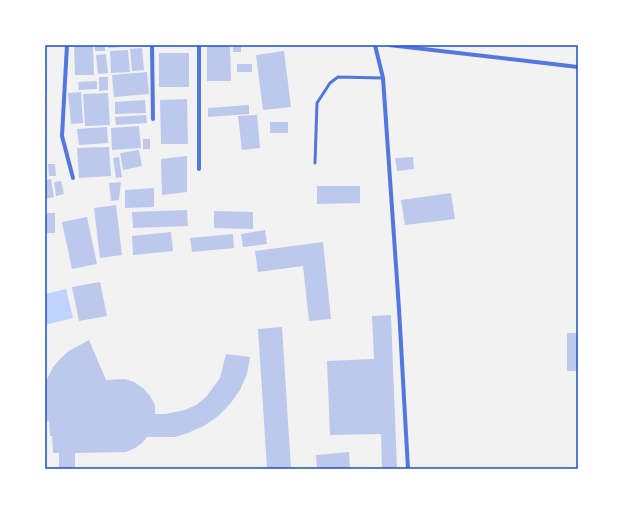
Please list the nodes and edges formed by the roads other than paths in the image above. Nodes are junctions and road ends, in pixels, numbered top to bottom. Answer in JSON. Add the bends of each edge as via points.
{"nodes":[{"id":1,"x":68,"y":45,"type":"edge"},
{"id":2,"x":152,"y":45,"type":"edge"},
{"id":3,"x":198,"y":45,"type":"edge"},
{"id":4,"x":375,"y":45,"type":"edge"},
{"id":5,"x":389,"y":45,"type":"edge"},
{"id":6,"x":578,"y":68,"type":"edge"},
{"id":7,"x":383,"y":78,"type":"junction"},
{"id":8,"x":153,"y":119,"type":"dead end"},
{"id":9,"x":316,"y":163,"type":"dead end"},
{"id":10,"x":199,"y":169,"type":"dead end"},
{"id":11,"x":73,"y":178,"type":"dead end"},
{"id":12,"x":408,"y":469,"type":"edge"}],
"edges":[{"from":1,"to":11,"type":"street","via":[[62,136]]},
{"from":2,"to":8,"type":"street"},
{"from":3,"to":10,"type":"street"},
{"from":4,"to":7,"type":"street"},
{"from":5,"to":6,"type":"street"},
{"from":7,"to":9,"type":"lane","via":[[338,77],[330,83],[317,103]]},
{"from":7,"to":12,"type":"street"}]}
